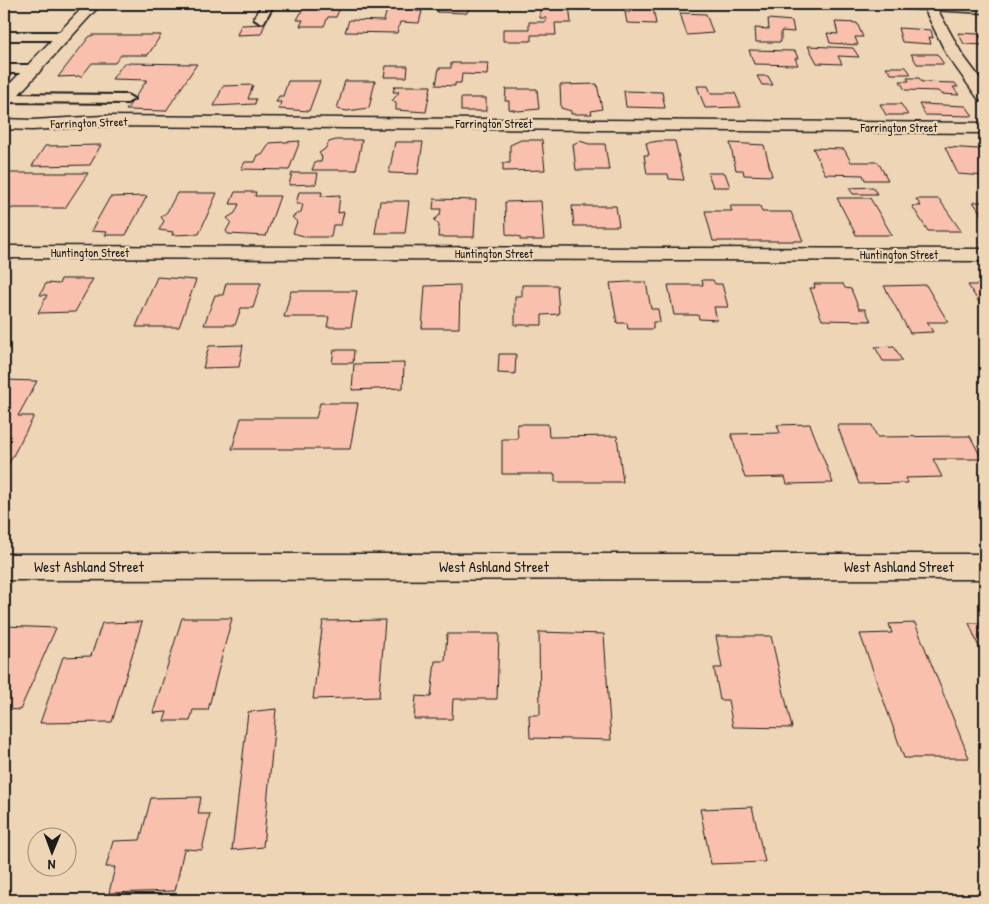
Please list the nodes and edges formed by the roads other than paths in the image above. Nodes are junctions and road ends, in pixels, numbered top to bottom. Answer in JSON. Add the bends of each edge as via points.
{"nodes":[{"id":1,"x":94,"y":4,"type":"edge"},
{"id":2,"x":268,"y":4,"type":"edge"},
{"id":3,"x":895,"y":4,"type":"edge"},
{"id":4,"x":928,"y":6,"type":"junction"},
{"id":5,"x":985,"y":9,"type":"edge"},
{"id":6,"x":260,"y":19,"type":"dead end"},
{"id":7,"x":4,"y":36,"type":"edge"},
{"id":8,"x":63,"y":36,"type":"junction"},
{"id":9,"x":4,"y":69,"type":"edge"},
{"id":10,"x":32,"y":69,"type":"junction"},
{"id":11,"x":985,"y":96,"type":"edge"},
{"id":12,"x":5,"y":99,"type":"edge"},
{"id":13,"x":127,"y":100,"type":"dead end"},
{"id":14,"x":4,"y":124,"type":"edge"},
{"id":15,"x":985,"y":128,"type":"edge"},
{"id":16,"x":4,"y":252,"type":"edge"},
{"id":17,"x":985,"y":255,"type":"edge"},
{"id":18,"x":4,"y":567,"type":"edge"},
{"id":19,"x":985,"y":567,"type":"edge"}],
"edges":[{"from":1,"to":8,"type":"street"},
{"from":2,"to":6,"type":"lane"},
{"from":3,"to":4,"type":"street"},
{"from":4,"to":5,"type":"street"},
{"from":4,"to":11,"type":"street","via":[[955,54]]},
{"from":7,"to":8,"type":"lane"},
{"from":8,"to":10,"type":"street"},
{"from":9,"to":10,"type":"lane"},
{"from":10,"to":12,"type":"street"},
{"from":12,"to":13,"type":"lane"},
{"from":14,"to":15,"type":"street","name":"Farrington Street","via":[[113,121]]},
{"from":16,"to":17,"type":"street","name":"Huntington Street"},
{"from":18,"to":19,"type":"street","name":"West Ashland Street"}]}
